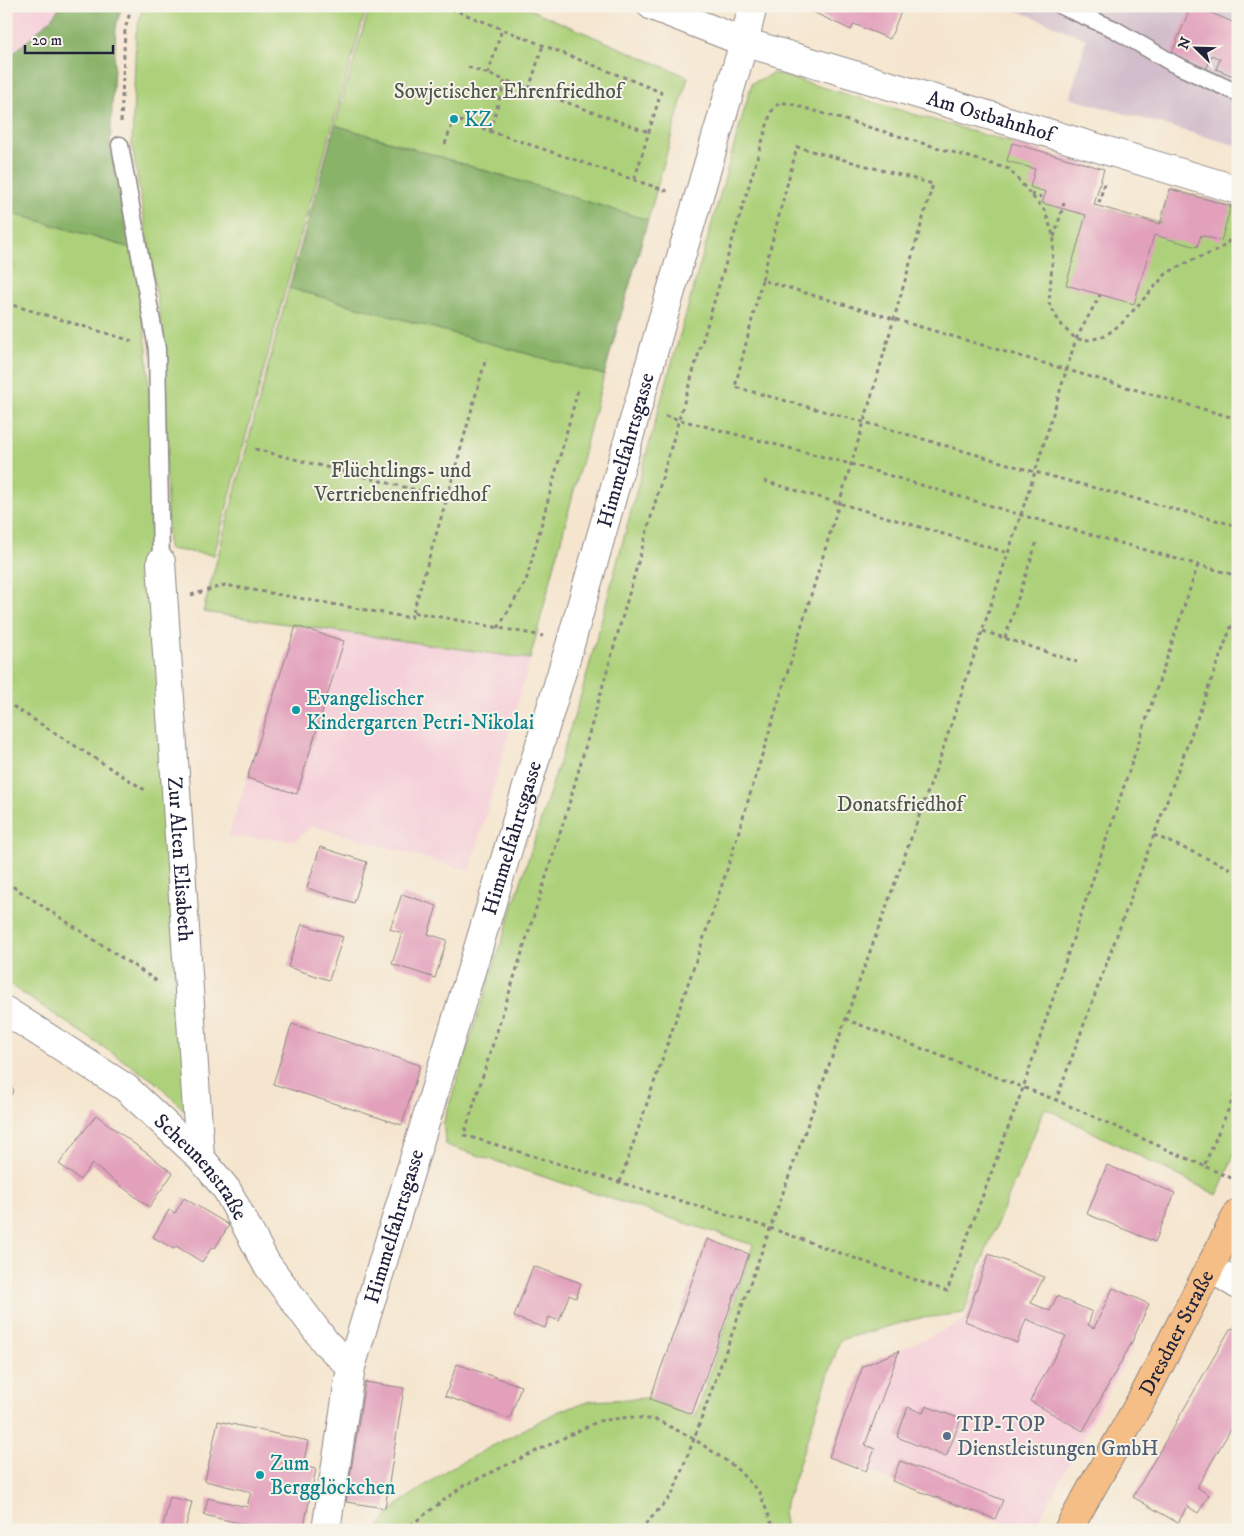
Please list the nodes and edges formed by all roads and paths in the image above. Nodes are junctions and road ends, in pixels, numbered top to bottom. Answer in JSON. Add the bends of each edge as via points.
{"nodes":[{"id":1,"x":132,"y":6,"type":"edge"},
{"id":2,"x":444,"y":6,"type":"edge"},
{"id":3,"x":652,"y":6,"type":"edge"},
{"id":4,"x":753,"y":6,"type":"edge"},
{"id":5,"x":1061,"y":6,"type":"edge"},
{"id":6,"x":502,"y":29,"type":"junction"},
{"id":7,"x":744,"y":42,"type":"junction"},
{"id":8,"x":543,"y":45,"type":"junction"},
{"id":9,"x":468,"y":67,"type":"dead end"},
{"id":10,"x":488,"y":74,"type":"junction"},
{"id":11,"x":505,"y":80,"type":"junction"},
{"id":12,"x":529,"y":89,"type":"junction"},
{"id":13,"x":1238,"y":93,"type":"edge"},
{"id":14,"x":490,"y":131,"type":"junction"},
{"id":15,"x":648,"y":132,"type":"junction"},
{"id":16,"x":444,"y":144,"type":"dead end"},
{"id":17,"x":120,"y":145,"type":"joint"},
{"id":18,"x":634,"y":181,"type":"junction"},
{"id":19,"x":1238,"y":190,"type":"edge"},
{"id":20,"x":1030,"y":194,"type":"junction"},
{"id":21,"x":1041,"y":197,"type":"dead end"},
{"id":22,"x":697,"y":200,"type":"junction"},
{"id":23,"x":1064,"y":203,"type":"dead end"},
{"id":24,"x":1238,"y":218,"type":"edge"},
{"id":25,"x":1236,"y":232,"type":"edge"},
{"id":26,"x":1054,"y":238,"type":"junction"},
{"id":27,"x":762,"y":280,"type":"junction"},
{"id":28,"x":1100,"y":295,"type":"dead end"},
{"id":29,"x":6,"y":303,"type":"edge"},
{"id":30,"x":895,"y":319,"type":"junction"},
{"id":31,"x":1076,"y":339,"type":"junction"},
{"id":32,"x":157,"y":349,"type":"junction"},
{"id":33,"x":486,"y":358,"type":"dead end"},
{"id":34,"x":1066,"y":370,"type":"junction"},
{"id":35,"x":578,"y":390,"type":"dead end"},
{"id":36,"x":638,"y":408,"type":"junction"},
{"id":37,"x":679,"y":419,"type":"junction"},
{"id":38,"x":1238,"y":419,"type":"edge"},
{"id":39,"x":864,"y":422,"type":"junction"},
{"id":40,"x":255,"y":449,"type":"dead end"},
{"id":41,"x":851,"y":464,"type":"junction"},
{"id":42,"x":1035,"y":472,"type":"junction"},
{"id":43,"x":764,"y":481,"type":"dead end"},
{"id":44,"x":447,"y":498,"type":"junction"},
{"id":45,"x":840,"y":504,"type":"junction"},
{"id":46,"x":1021,"y":515,"type":"junction"},
{"id":47,"x":1238,"y":526,"type":"edge"},
{"id":48,"x":1037,"y":541,"type":"dead end"},
{"id":49,"x":1008,"y":553,"type":"junction"},
{"id":50,"x":161,"y":562,"type":"joint"},
{"id":51,"x":1198,"y":565,"type":"junction"},
{"id":52,"x":1238,"y":576,"type":"edge"},
{"id":53,"x":209,"y":590,"type":"dead end"},
{"id":54,"x":1238,"y":608,"type":"edge"},
{"id":55,"x":413,"y":612,"type":"junction"},
{"id":56,"x":498,"y":628,"type":"junction"},
{"id":57,"x":983,"y":631,"type":"junction"},
{"id":58,"x":1005,"y":638,"type":"junction"},
{"id":59,"x":570,"y":645,"type":"junction"},
{"id":60,"x":1078,"y":662,"type":"dead end"},
{"id":61,"x":6,"y":702,"type":"edge"},
{"id":62,"x":178,"y":811,"type":"junction"},
{"id":63,"x":1154,"y":835,"type":"junction"},
{"id":64,"x":1238,"y":872,"type":"edge"},
{"id":65,"x":6,"y":882,"type":"edge"},
{"id":66,"x":190,"y":1003,"type":"junction"},
{"id":67,"x":6,"y":1011,"type":"edge"},
{"id":68,"x":846,"y":1019,"type":"junction"},
{"id":69,"x":1238,"y":1087,"type":"edge"},
{"id":70,"x":1023,"y":1088,"type":"junction"},
{"id":71,"x":1056,"y":1100,"type":"junction"},
{"id":72,"x":200,"y":1157,"type":"junction"},
{"id":73,"x":1204,"y":1166,"type":"junction"},
{"id":74,"x":1238,"y":1181,"type":"edge"},
{"id":75,"x":620,"y":1182,"type":"junction"},
{"id":76,"x":1238,"y":1213,"type":"edge"},
{"id":77,"x":770,"y":1228,"type":"junction"},
{"id":78,"x":1211,"y":1268,"type":"junction"},
{"id":79,"x":1238,"y":1285,"type":"edge"},
{"id":80,"x":351,"y":1367,"type":"junction"},
{"id":81,"x":694,"y":1440,"type":"junction"},
{"id":82,"x":326,"y":1530,"type":"edge"},
{"id":83,"x":404,"y":1530,"type":"edge"},
{"id":84,"x":640,"y":1530,"type":"edge"},
{"id":85,"x":774,"y":1530,"type":"edge"},
{"id":86,"x":1068,"y":1530,"type":"edge"}],
"edges":[{"from":1,"to":17,"type":"path","via":[[125,29]]},
{"from":2,"to":6,"type":"path"},
{"from":3,"to":7,"type":"street","name":"Am Ostbahnhof"},
{"from":4,"to":7,"type":"street","name":"Himmelfahrtsgasse"},
{"from":5,"to":13,"type":"lane","via":[[1114,29],[1174,64]]},
{"from":6,"to":8,"type":"path"},
{"from":6,"to":10,"type":"path"},
{"from":7,"to":19,"type":"street","name":"Am Ostbahnhof"},
{"from":7,"to":22,"type":"street","name":"Himmelfahrtsgasse"},
{"from":8,"to":12,"type":"path"},
{"from":8,"to":15,"type":"path","via":[[661,92]]},
{"from":9,"to":10,"type":"path"},
{"from":10,"to":11,"type":"path"},
{"from":11,"to":12,"type":"path"},
{"from":11,"to":14,"type":"path"},
{"from":12,"to":15,"type":"path"},
{"from":14,"to":16,"type":"path","via":[[454,119]]},
{"from":14,"to":18,"type":"path"},
{"from":15,"to":18,"type":"path"},
{"from":17,"to":32,"type":"lane"},
{"from":18,"to":22,"type":"path"},
{"from":20,"to":21,"type":"path"},
{"from":20,"to":26,"type":"path","via":[[1045,211]]},
{"from":20,"to":37,"type":"path","via":[[1009,169],[779,103],[772,112]]},
{"from":22,"to":36,"type":"street","name":"Himmelfahrtsgasse"},
{"from":23,"to":26,"type":"path"},
{"from":24,"to":25,"type":"path"},
{"from":25,"to":31,"type":"path","via":[[1221,248],[1167,273],[1122,324],[1106,336]]},
{"from":26,"to":31,"type":"path","via":[[1049,303],[1064,328]]},
{"from":27,"to":30,"type":"path"},
{"from":27,"to":30,"type":"path","via":[[797,147],[933,184]]},
{"from":27,"to":39,"type":"path","via":[[735,387]]},
{"from":28,"to":31,"type":"path"},
{"from":29,"to":32,"type":"path"},
{"from":30,"to":34,"type":"path"},
{"from":30,"to":39,"type":"path"},
{"from":31,"to":34,"type":"path"},
{"from":32,"to":50,"type":"lane"},
{"from":33,"to":44,"type":"path"},
{"from":34,"to":38,"type":"path"},
{"from":34,"to":42,"type":"path"},
{"from":35,"to":56,"type":"path","via":[[526,581]]},
{"from":36,"to":37,"type":"path"},
{"from":36,"to":59,"type":"street","name":"Himmelfahrtsgasse"},
{"from":37,"to":41,"type":"path"},
{"from":37,"to":75,"type":"path","via":[[567,811],[464,1135]]},
{"from":39,"to":41,"type":"path"},
{"from":39,"to":42,"type":"path"},
{"from":40,"to":44,"type":"path"},
{"from":41,"to":45,"type":"path"},
{"from":41,"to":46,"type":"path"},
{"from":42,"to":46,"type":"path"},
{"from":42,"to":47,"type":"path"},
{"from":43,"to":45,"type":"path"},
{"from":44,"to":55,"type":"path"},
{"from":45,"to":49,"type":"path"},
{"from":45,"to":75,"type":"path","via":[[726,873]]},
{"from":46,"to":49,"type":"path"},
{"from":46,"to":51,"type":"path"},
{"from":48,"to":58,"type":"path"},
{"from":49,"to":57,"type":"path"},
{"from":50,"to":62,"type":"street","name":"Zur Alten Elisabeth"},
{"from":51,"to":52,"type":"path"},
{"from":51,"to":70,"type":"path"},
{"from":53,"to":55,"type":"path","via":[[225,586],[411,618]]},
{"from":54,"to":63,"type":"path"},
{"from":55,"to":56,"type":"path"},
{"from":56,"to":59,"type":"path","via":[[537,634]]},
{"from":57,"to":58,"type":"path"},
{"from":57,"to":68,"type":"path"},
{"from":58,"to":60,"type":"path"},
{"from":59,"to":80,"type":"street","name":"Himmelfahrtsgasse"},
{"from":61,"to":62,"type":"path"},
{"from":62,"to":66,"type":"street","name":"Zur Alten Elisabeth"},
{"from":63,"to":64,"type":"path"},
{"from":63,"to":71,"type":"path"},
{"from":65,"to":66,"type":"path"},
{"from":66,"to":72,"type":"street","name":"Zur Alten Elisabeth"},
{"from":67,"to":72,"type":"street","name":"Scheunenstraße","via":[[126,1088]]},
{"from":68,"to":70,"type":"path"},
{"from":68,"to":77,"type":"path"},
{"from":69,"to":73,"type":"path"},
{"from":70,"to":71,"type":"path"},
{"from":70,"to":77,"type":"path","via":[[947,1291]]},
{"from":71,"to":73,"type":"path"},
{"from":72,"to":80,"type":"street","name":"Scheunenstraße","via":[[227,1190],[266,1263],[326,1343]]},
{"from":73,"to":74,"type":"path"},
{"from":75,"to":77,"type":"path"},
{"from":76,"to":78,"type":"main road","name":"Dresdner Straße"},
{"from":77,"to":81,"type":"path"},
{"from":78,"to":79,"type":"street"},
{"from":78,"to":86,"type":"main road","name":"Dresdner Straße"},
{"from":80,"to":82,"type":"street","name":"Himmelfahrtsgasse"},
{"from":81,"to":83,"type":"path","via":[[657,1420],[630,1417],[599,1421],[463,1486]]},
{"from":81,"to":84,"type":"path","via":[[672,1495]]},
{"from":81,"to":85,"type":"path","via":[[735,1467],[760,1493]]}]}
